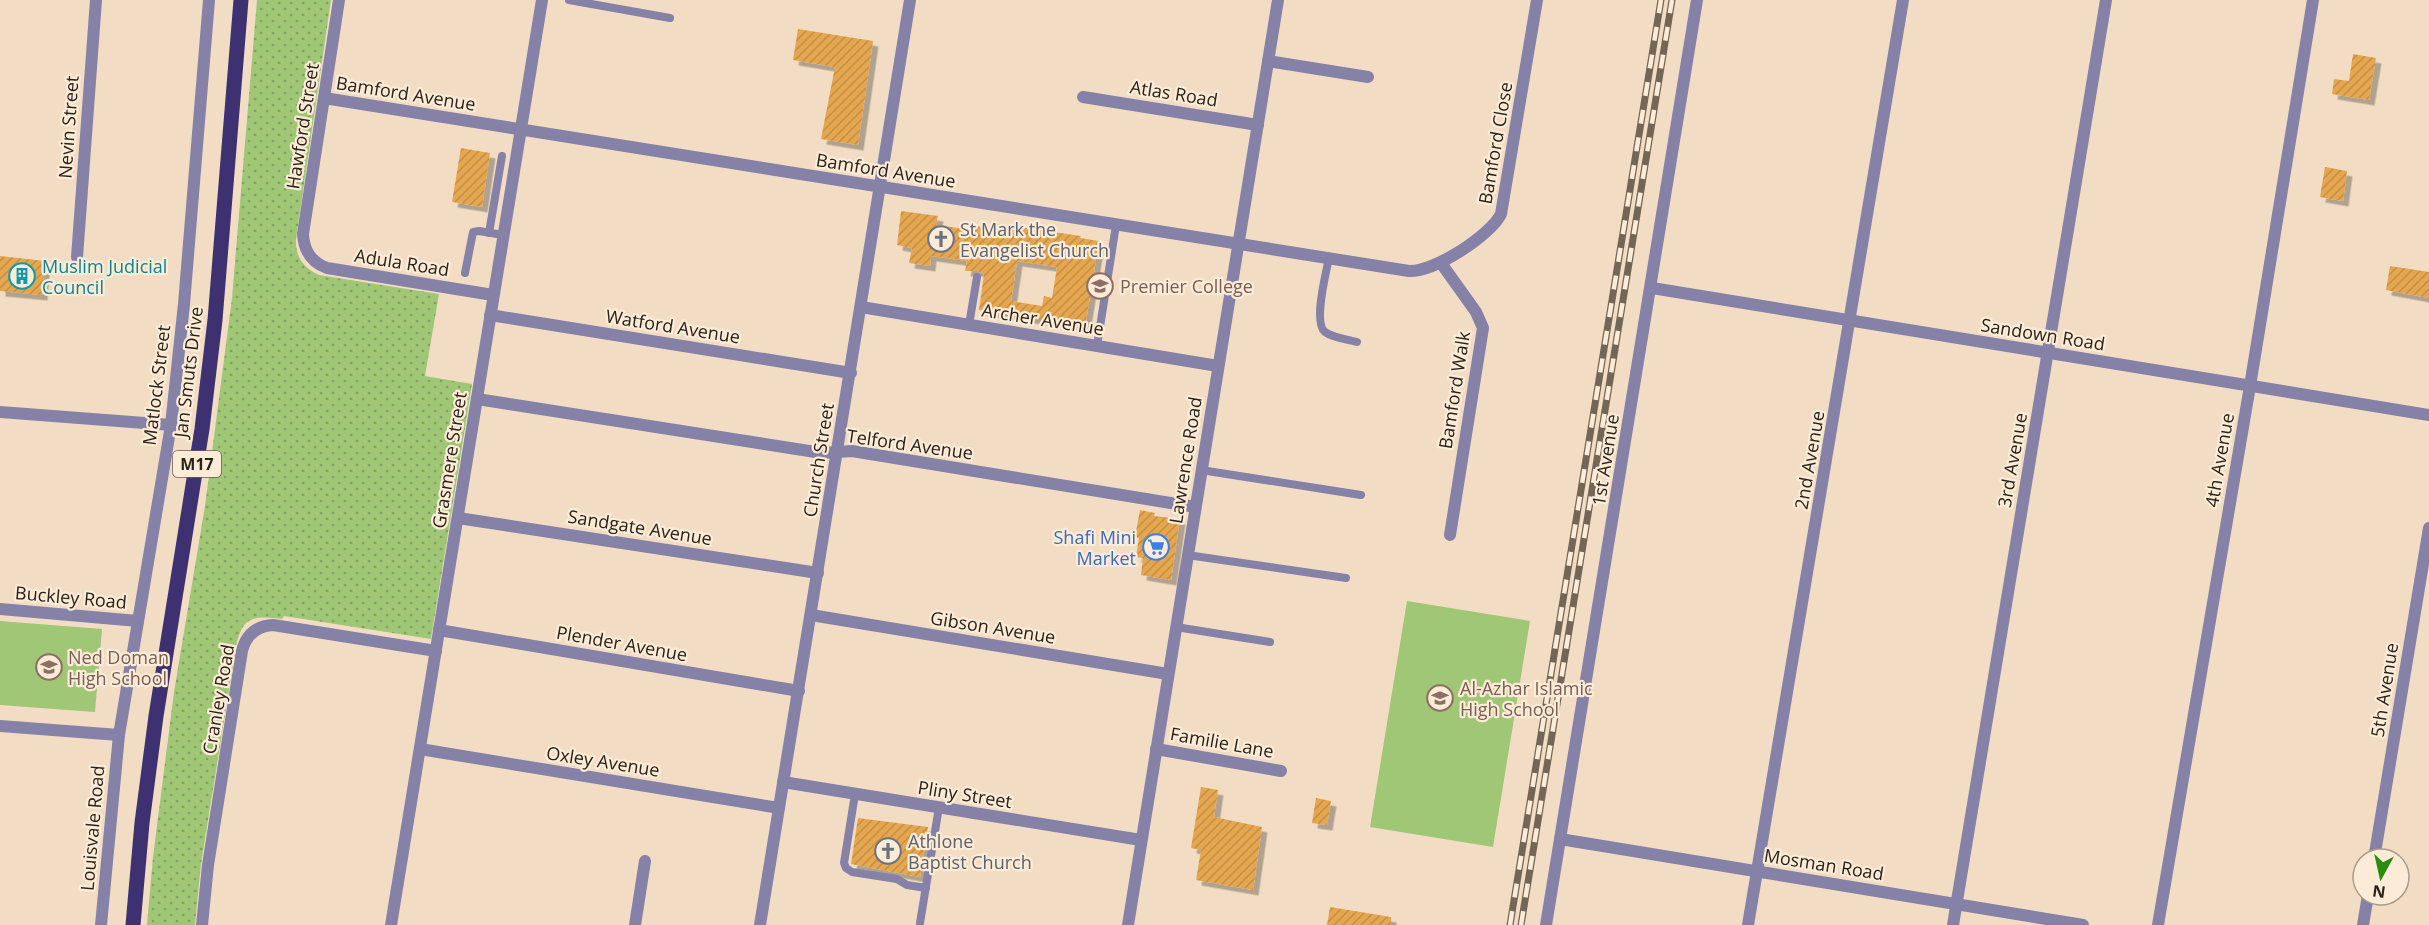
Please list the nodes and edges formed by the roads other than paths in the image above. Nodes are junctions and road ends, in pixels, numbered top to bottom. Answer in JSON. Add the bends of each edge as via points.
{"nodes":[{"id":1,"x":96,"y":0,"type":"edge"},
{"id":2,"x":209,"y":0,"type":"edge"},
{"id":3,"x":241,"y":0,"type":"edge"},
{"id":4,"x":339,"y":0,"type":"edge"},
{"id":5,"x":542,"y":0,"type":"edge"},
{"id":6,"x":569,"y":0,"type":"edge"},
{"id":7,"x":910,"y":0,"type":"edge"},
{"id":8,"x":1278,"y":0,"type":"edge"},
{"id":9,"x":1537,"y":0,"type":"edge"},
{"id":10,"x":1697,"y":0,"type":"edge"},
{"id":11,"x":1903,"y":0,"type":"edge"},
{"id":12,"x":2106,"y":0,"type":"edge"},
{"id":13,"x":2313,"y":0,"type":"edge"},
{"id":14,"x":670,"y":18,"type":"dead end"},
{"id":15,"x":1268,"y":60,"type":"junction"},
{"id":16,"x":1368,"y":77,"type":"dead end"},
{"id":17,"x":1083,"y":97,"type":"dead end"},
{"id":18,"x":324,"y":98,"type":"junction"},
{"id":19,"x":1258,"y":125,"type":"junction"},
{"id":20,"x":520,"y":130,"type":"junction"},
{"id":21,"x":502,"y":156,"type":"dead end"},
{"id":22,"x":880,"y":187,"type":"junction"},
{"id":23,"x":1116,"y":225,"type":"junction"},
{"id":24,"x":489,"y":233,"type":"junction"},
{"id":25,"x":504,"y":235,"type":"junction"},
{"id":26,"x":1239,"y":244,"type":"junction"},
{"id":27,"x":309,"y":256,"type":"joint"},
{"id":28,"x":77,"y":257,"type":"dead end"},
{"id":29,"x":1329,"y":258,"type":"junction"},
{"id":30,"x":1441,"y":263,"type":"junction"},
{"id":31,"x":465,"y":273,"type":"dead end"},
{"id":32,"x":977,"y":278,"type":"dead end"},
{"id":33,"x":1652,"y":288,"type":"junction"},
{"id":34,"x":494,"y":296,"type":"junction"},
{"id":35,"x":861,"y":307,"type":"junction"},
{"id":36,"x":490,"y":315,"type":"junction"},
{"id":37,"x":1851,"y":320,"type":"junction"},
{"id":38,"x":969,"y":325,"type":"junction"},
{"id":39,"x":1357,"y":342,"type":"dead end"},
{"id":40,"x":1097,"y":346,"type":"junction"},
{"id":41,"x":2048,"y":354,"type":"junction"},
{"id":42,"x":1218,"y":366,"type":"junction"},
{"id":43,"x":851,"y":373,"type":"junction"},
{"id":44,"x":2250,"y":386,"type":"junction"},
{"id":45,"x":477,"y":399,"type":"junction"},
{"id":46,"x":0,"y":412,"type":"edge"},
{"id":47,"x":2429,"y":415,"type":"edge"},
{"id":48,"x":171,"y":425,"type":"junction"},
{"id":49,"x":838,"y":452,"type":"junction"},
{"id":50,"x":1201,"y":470,"type":"junction"},
{"id":51,"x":1360,"y":495,"type":"dead end"},
{"id":52,"x":1195,"y":507,"type":"junction"},
{"id":53,"x":458,"y":518,"type":"junction"},
{"id":54,"x":2429,"y":528,"type":"edge"},
{"id":55,"x":1450,"y":535,"type":"dead end"},
{"id":56,"x":1187,"y":555,"type":"junction"},
{"id":57,"x":818,"y":573,"type":"junction"},
{"id":58,"x":1346,"y":578,"type":"dead end"},
{"id":59,"x":0,"y":609,"type":"edge"},
{"id":60,"x":811,"y":615,"type":"junction"},
{"id":61,"x":138,"y":621,"type":"junction"},
{"id":62,"x":1176,"y":627,"type":"junction"},
{"id":63,"x":439,"y":630,"type":"junction"},
{"id":64,"x":1269,"y":642,"type":"dead end"},
{"id":65,"x":436,"y":651,"type":"junction"},
{"id":66,"x":1168,"y":674,"type":"junction"},
{"id":67,"x":799,"y":691,"type":"junction"},
{"id":68,"x":0,"y":726,"type":"edge"},
{"id":69,"x":119,"y":735,"type":"junction"},
{"id":70,"x":420,"y":749,"type":"junction"},
{"id":71,"x":1156,"y":749,"type":"junction"},
{"id":72,"x":1281,"y":771,"type":"dead end"},
{"id":73,"x":783,"y":782,"type":"junction"},
{"id":74,"x":855,"y":794,"type":"junction"},
{"id":75,"x":939,"y":807,"type":"junction"},
{"id":76,"x":779,"y":808,"type":"junction"},
{"id":77,"x":1560,"y":839,"type":"junction"},
{"id":78,"x":1141,"y":840,"type":"junction"},
{"id":79,"x":2376,"y":847,"type":"edge"},
{"id":80,"x":645,"y":861,"type":"dead end"},
{"id":81,"x":1756,"y":871,"type":"junction"},
{"id":82,"x":926,"y":888,"type":"junction"},
{"id":83,"x":1956,"y":904,"type":"junction"},
{"id":84,"x":2366,"y":907,"type":"edge"},
{"id":85,"x":920,"y":923,"type":"dead end"},
{"id":86,"x":101,"y":925,"type":"edge"},
{"id":87,"x":133,"y":925,"type":"edge"},
{"id":88,"x":202,"y":925,"type":"edge"},
{"id":89,"x":391,"y":925,"type":"edge"},
{"id":90,"x":635,"y":925,"type":"edge"},
{"id":91,"x":760,"y":925,"type":"edge"},
{"id":92,"x":1128,"y":925,"type":"edge"},
{"id":93,"x":1546,"y":925,"type":"edge"},
{"id":94,"x":1748,"y":925,"type":"edge"},
{"id":95,"x":1953,"y":925,"type":"edge"},
{"id":96,"x":2083,"y":925,"type":"edge"},
{"id":97,"x":2158,"y":925,"type":"edge"},
{"id":98,"x":2363,"y":925,"type":"edge"}],
"edges":[{"from":1,"to":28,"type":"street","name":"Nevin Street"},
{"from":2,"to":48,"type":"street","name":"Matlock Street"},
{"from":3,"to":87,"type":"main road","name":"Jan Smuts Drive","number":"M17","via":[[210,364],[155,727]]},
{"from":4,"to":18,"type":"street","name":"Hawford Street"},
{"from":5,"to":20,"type":"street","name":"Grasmere Street"},
{"from":6,"to":14,"type":"lane"},
{"from":7,"to":22,"type":"street","name":"Church Street"},
{"from":8,"to":15,"type":"street","name":"Lawrence Road"},
{"from":9,"to":30,"type":"street","name":"Bamford Close","via":[[1501,214],[1487,232]]},
{"from":10,"to":33,"type":"street","name":"1st Avenue"},
{"from":11,"to":37,"type":"street","name":"2nd Avenue"},
{"from":12,"to":41,"type":"street","name":"3rd Avenue"},
{"from":13,"to":44,"type":"street","name":"4th Avenue"},
{"from":15,"to":16,"type":"street"},
{"from":15,"to":19,"type":"street","name":"Lawrence Road"},
{"from":17,"to":19,"type":"street","name":"Atlas Road"},
{"from":18,"to":20,"type":"street","name":"Bamford Avenue"},
{"from":18,"to":27,"type":"street","name":"Hawford Street","via":[[303,234]]},
{"from":19,"to":26,"type":"street","name":"Lawrence Road"},
{"from":20,"to":22,"type":"street","name":"Bamford Avenue"},
{"from":20,"to":25,"type":"street","name":"Grasmere Street"},
{"from":21,"to":24,"type":"lane"},
{"from":22,"to":23,"type":"street","name":"Bamford Avenue"},
{"from":22,"to":35,"type":"street","name":"Church Street"},
{"from":23,"to":26,"type":"street","name":"Bamford Avenue"},
{"from":23,"to":40,"type":"lane"},
{"from":24,"to":25,"type":"lane"},
{"from":24,"to":31,"type":"lane","via":[[476,231],[471,235]]},
{"from":25,"to":34,"type":"street","name":"Grasmere Street"},
{"from":26,"to":29,"type":"street","name":"Bamford Avenue"},
{"from":26,"to":42,"type":"street","name":"Lawrence Road"},
{"from":27,"to":34,"type":"street","name":"Adula Road","via":[[327,268]]},
{"from":29,"to":30,"type":"street","name":"Bamford Avenue","via":[[1409,272]]},
{"from":29,"to":39,"type":"lane","via":[[1321,306],[1322,329]]},
{"from":30,"to":55,"type":"street","name":"Bamford Walk","via":[[1483,328]]},
{"from":32,"to":38,"type":"lane"},
{"from":33,"to":37,"type":"street","name":"Sandown Road"},
{"from":33,"to":77,"type":"street","name":"1st Avenue"},
{"from":34,"to":36,"type":"street","name":"Grasmere Street"},
{"from":35,"to":38,"type":"street","name":"Archer Avenue"},
{"from":35,"to":43,"type":"street","name":"Church Street"},
{"from":36,"to":43,"type":"street","name":"Watford Avenue"},
{"from":36,"to":45,"type":"street","name":"Grasmere Street"},
{"from":37,"to":41,"type":"street","name":"Sandown Road"},
{"from":37,"to":81,"type":"street","name":"2nd Avenue"},
{"from":38,"to":40,"type":"street","name":"Archer Avenue"},
{"from":40,"to":42,"type":"street","name":"Archer Avenue"},
{"from":41,"to":44,"type":"street","name":"Sandown Road"},
{"from":41,"to":83,"type":"street","name":"3rd Avenue"},
{"from":42,"to":50,"type":"street","name":"Lawrence Road"},
{"from":43,"to":49,"type":"street","name":"Church Street"},
{"from":44,"to":47,"type":"street","name":"Sandown Road"},
{"from":44,"to":97,"type":"street","name":"4th Avenue"},
{"from":45,"to":49,"type":"street","name":"Telford Avenue","via":[[822,453]]},
{"from":45,"to":53,"type":"street","name":"Grasmere Street"},
{"from":46,"to":48,"type":"street"},
{"from":48,"to":61,"type":"street","name":"Matlock Street"},
{"from":49,"to":52,"type":"street","name":"Telford Avenue"},
{"from":49,"to":57,"type":"street","name":"Church Street"},
{"from":50,"to":51,"type":"lane"},
{"from":50,"to":52,"type":"street","name":"Lawrence Road"},
{"from":52,"to":56,"type":"street","name":"Lawrence Road"},
{"from":53,"to":57,"type":"street","name":"Sandgate Avenue"},
{"from":53,"to":63,"type":"street","name":"Grasmere Street"},
{"from":54,"to":79,"type":"street","name":"5th Avenue"},
{"from":56,"to":58,"type":"lane"},
{"from":56,"to":62,"type":"street","name":"Lawrence Road"},
{"from":57,"to":60,"type":"street","name":"Church Street"},
{"from":59,"to":61,"type":"street","name":"Buckley Road"},
{"from":60,"to":66,"type":"street","name":"Gibson Avenue"},
{"from":60,"to":67,"type":"street","name":"Church Street"},
{"from":61,"to":69,"type":"street","name":"Matlock Street"},
{"from":62,"to":64,"type":"lane"},
{"from":62,"to":66,"type":"street","name":"Lawrence Road"},
{"from":63,"to":65,"type":"street","name":"Grasmere Street"},
{"from":63,"to":67,"type":"street","name":"Plender Avenue"},
{"from":65,"to":70,"type":"street","name":"Grasmere Street"},
{"from":65,"to":88,"type":"street","name":"Cranley Road","via":[[273,625],[251,632],[242,651]]},
{"from":66,"to":71,"type":"street","name":"Lawrence Road"},
{"from":67,"to":73,"type":"street","name":"Church Street"},
{"from":68,"to":69,"type":"street"},
{"from":69,"to":86,"type":"street","name":"Louisvale Road"},
{"from":70,"to":76,"type":"street","name":"Oxley Avenue"},
{"from":70,"to":89,"type":"street","name":"Grasmere Street"},
{"from":71,"to":72,"type":"street","name":"Familie Lane"},
{"from":71,"to":78,"type":"street","name":"Lawrence Road"},
{"from":73,"to":74,"type":"street","name":"Pliny Street"},
{"from":73,"to":76,"type":"street","name":"Church Street"},
{"from":74,"to":75,"type":"street","name":"Pliny Street"},
{"from":74,"to":82,"type":"lane","via":[[846,868]]},
{"from":75,"to":78,"type":"street","name":"Pliny Street"},
{"from":75,"to":82,"type":"lane"},
{"from":76,"to":91,"type":"street","name":"Church Street"},
{"from":77,"to":81,"type":"street","name":"Mosman Road"},
{"from":77,"to":93,"type":"street","name":"1st Avenue"},
{"from":78,"to":92,"type":"street","name":"Lawrence Road"},
{"from":80,"to":90,"type":"street"},
{"from":81,"to":83,"type":"street","name":"Mosman Road"},
{"from":81,"to":94,"type":"street","name":"2nd Avenue"},
{"from":82,"to":85,"type":"lane"},
{"from":83,"to":95,"type":"street","name":"3rd Avenue"},
{"from":83,"to":96,"type":"street","name":"Mosman Road"},
{"from":84,"to":98,"type":"street"}]}
